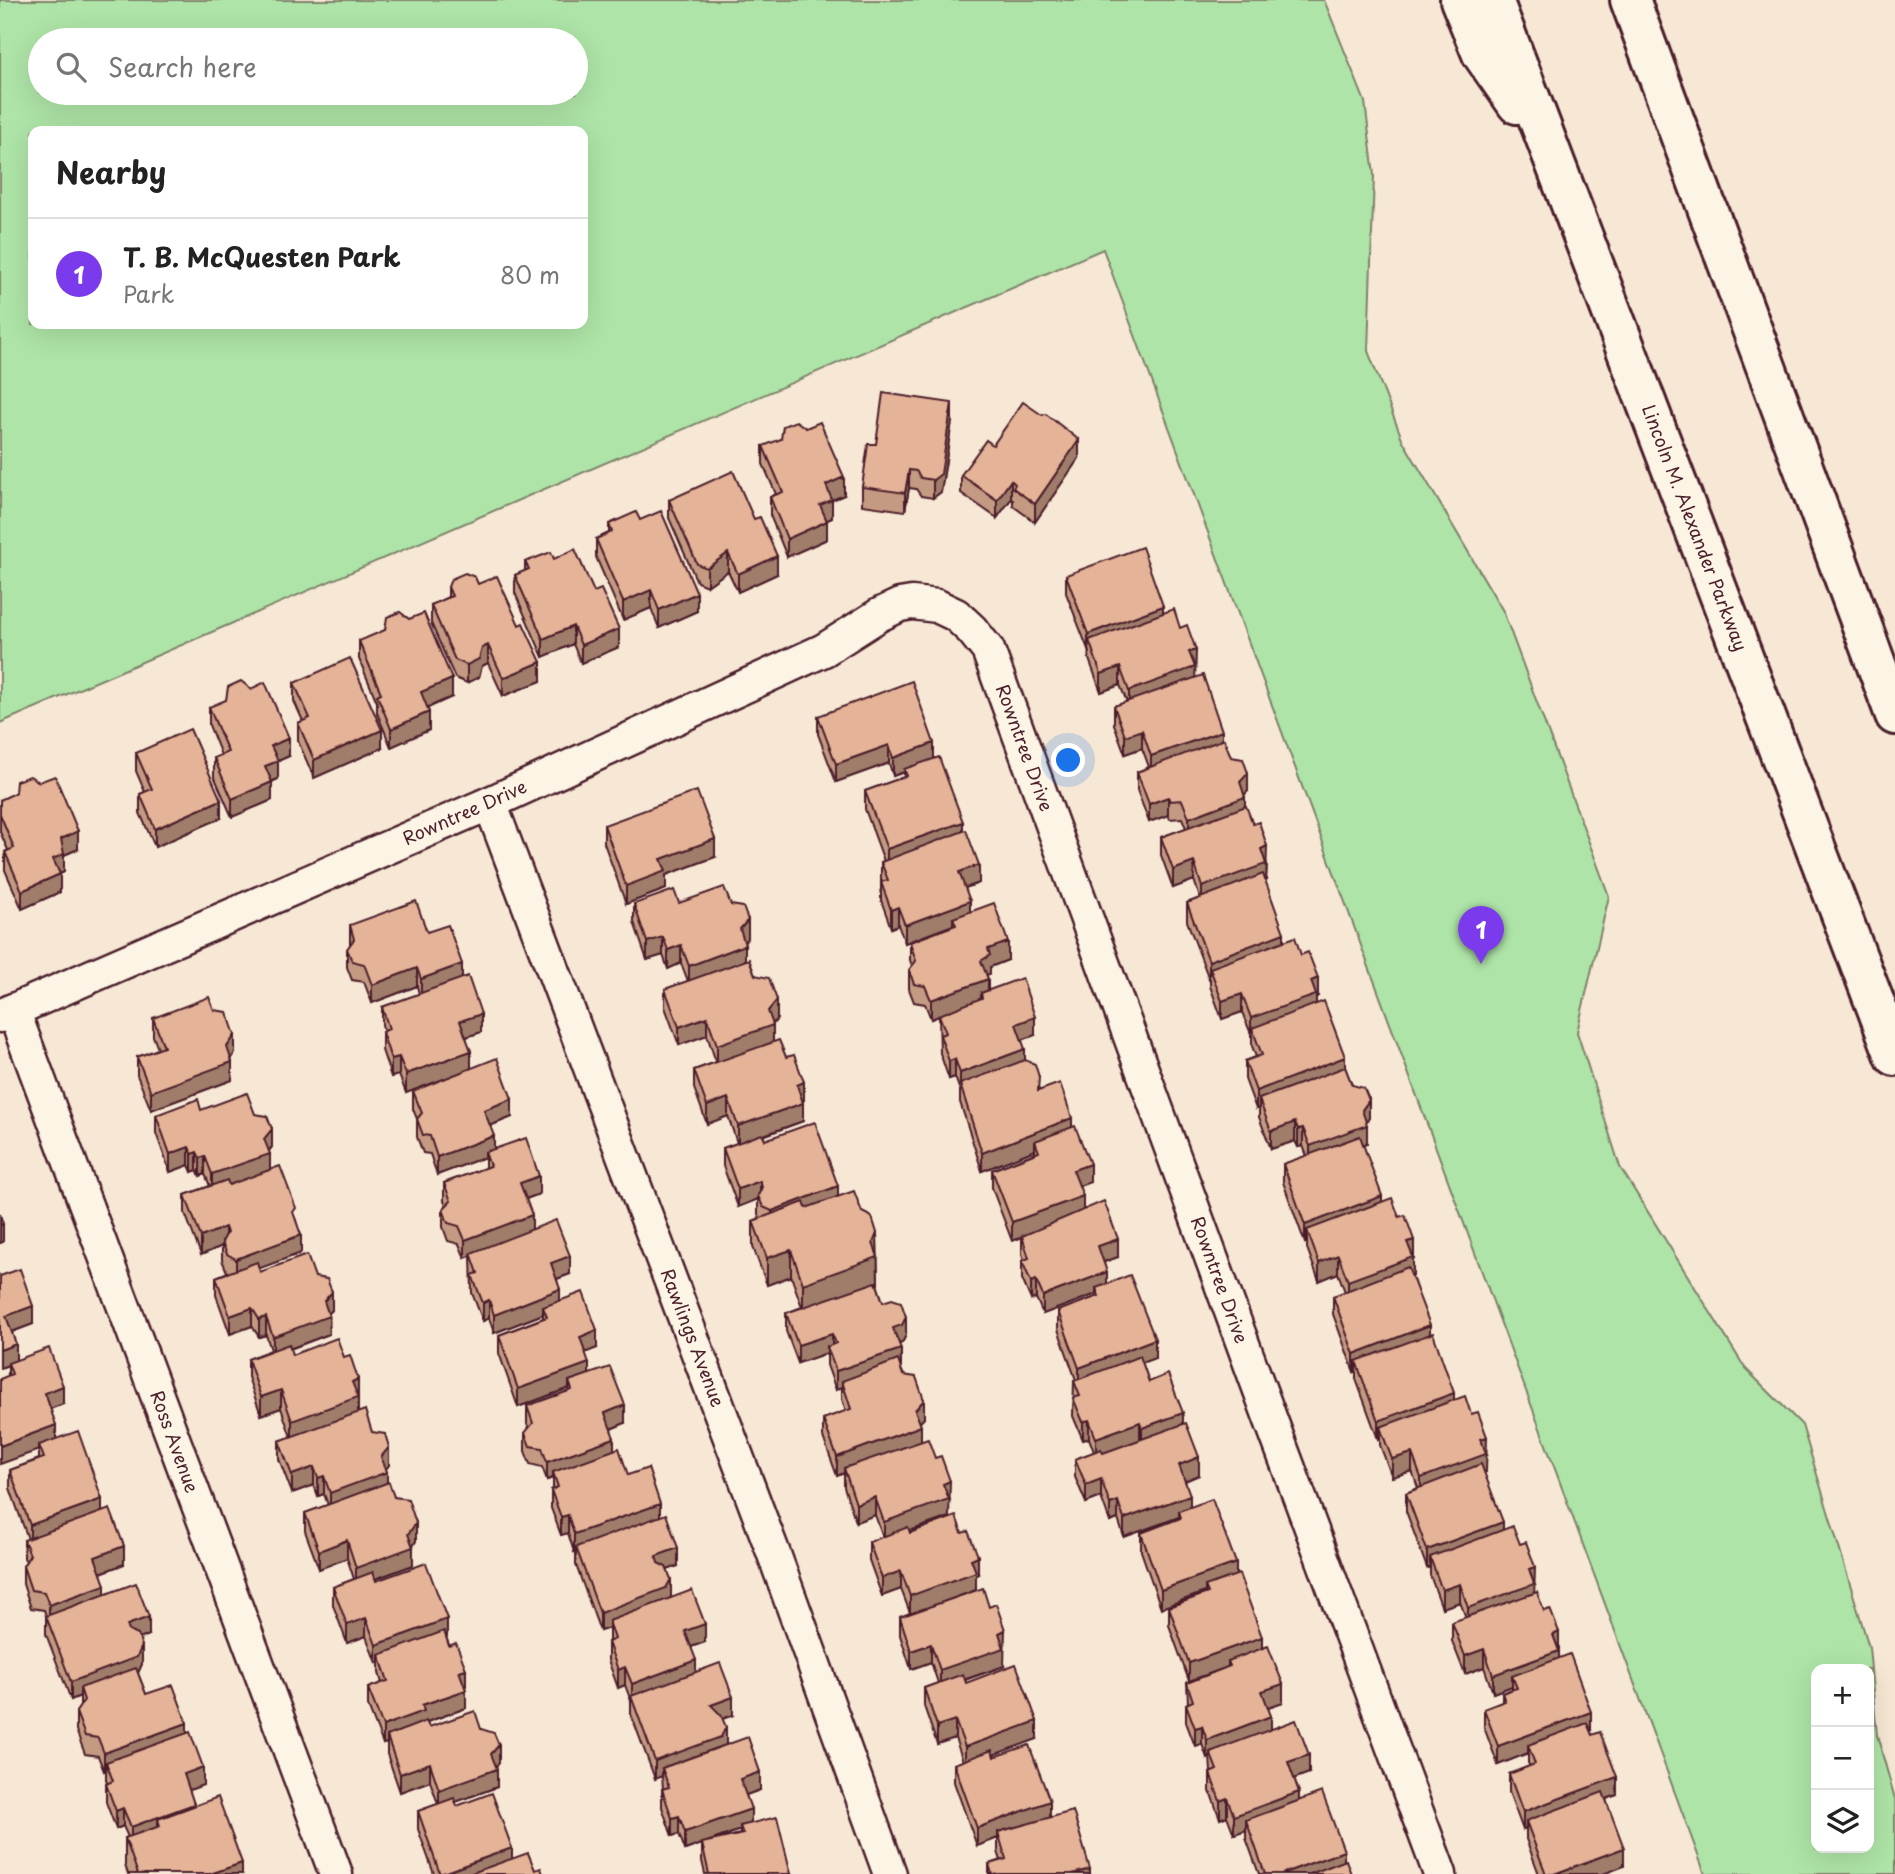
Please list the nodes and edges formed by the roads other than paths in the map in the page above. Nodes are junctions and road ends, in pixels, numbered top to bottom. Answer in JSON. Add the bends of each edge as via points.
{"nodes":[{"id":1,"x":1460,"y":0,"type":"edge"},
{"id":2,"x":1493,"y":0,"type":"edge"},
{"id":3,"x":1630,"y":0,"type":"edge"},
{"id":4,"x":1550,"y":152,"type":"junction"},
{"id":5,"x":1895,"y":715,"type":"edge"},
{"id":6,"x":490,"y":803,"type":"junction"},
{"id":7,"x":7,"y":1013,"type":"edge"},
{"id":8,"x":1895,"y":1056,"type":"edge"},
{"id":9,"x":335,"y":1874,"type":"edge"},
{"id":10,"x":890,"y":1874,"type":"edge"},
{"id":11,"x":1440,"y":1874,"type":"edge"}],
"edges":[{"from":1,"to":4,"type":"highway","via":[[1482,54]]},
{"from":2,"to":4,"type":"highway","name":"Lincoln M. Alexander Parkway"},
{"from":3,"to":5,"type":"highway"},
{"from":4,"to":8,"type":"highway","name":"Lincoln M. Alexander Parkway"},
{"from":6,"to":7,"type":"street","name":"Rowntree Drive"},
{"from":6,"to":10,"type":"street","name":"Rawlings Avenue"},
{"from":6,"to":11,"type":"street","name":"Rowntree Drive","via":[[824,650],[900,605],[937,606],[972,630],[988,650]]},
{"from":7,"to":9,"type":"street","name":"Ross Avenue"}]}
